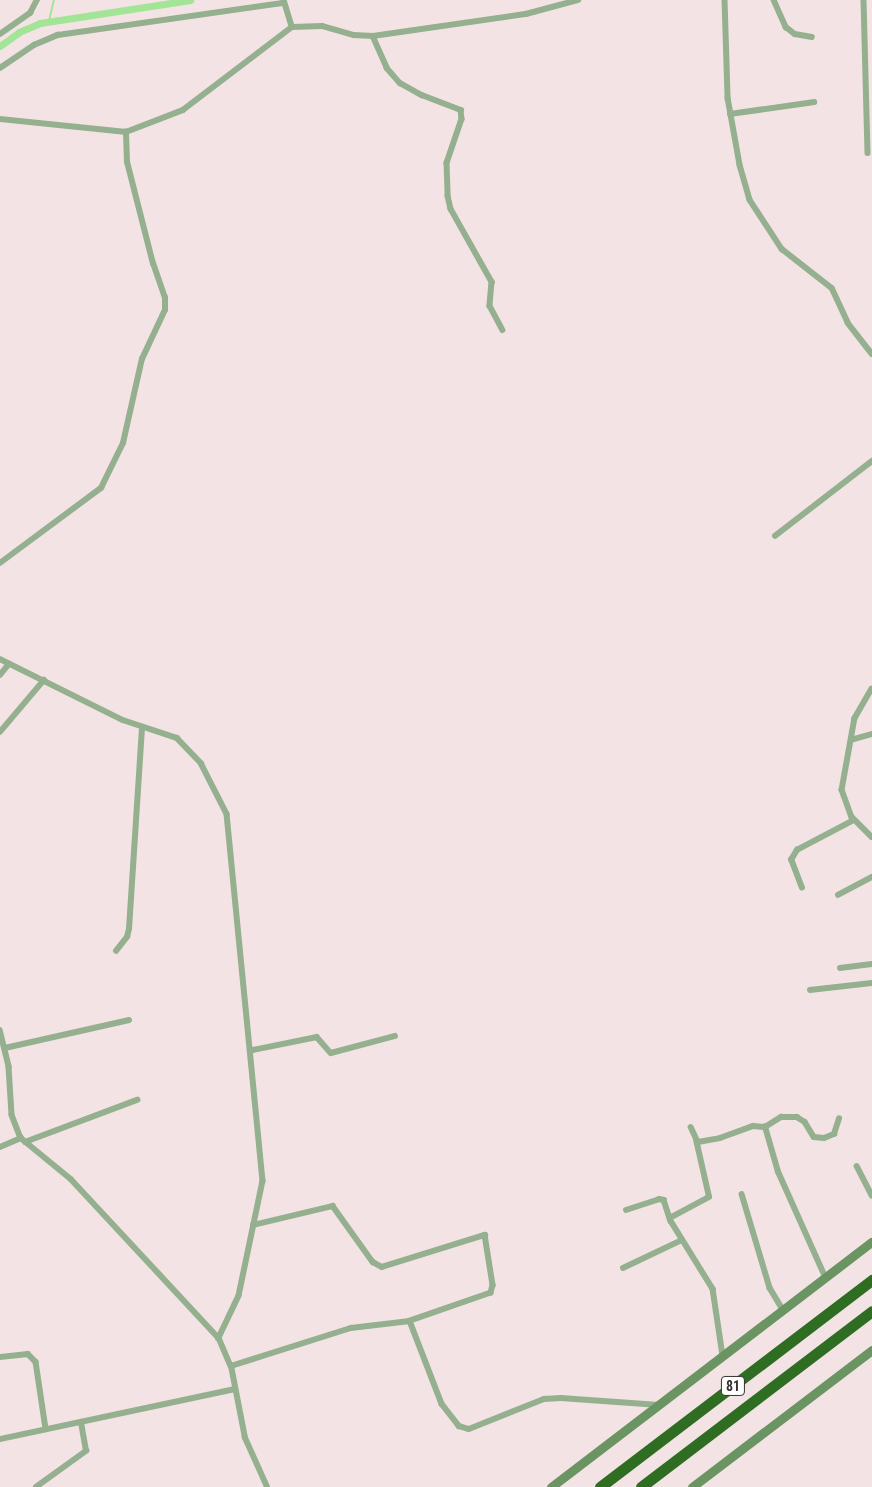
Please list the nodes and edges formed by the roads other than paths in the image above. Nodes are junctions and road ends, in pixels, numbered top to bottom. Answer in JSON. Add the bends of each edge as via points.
{"nodes":[{"id":1,"x":37,"y":0,"type":"edge"},
{"id":2,"x":578,"y":0,"type":"edge"},
{"id":3,"x":725,"y":0,"type":"edge"},
{"id":4,"x":774,"y":0,"type":"edge"},
{"id":5,"x":864,"y":0,"type":"edge"},
{"id":6,"x":284,"y":2,"type":"edge"},
{"id":7,"x":292,"y":28,"type":"junction"},
{"id":8,"x":0,"y":34,"type":"edge"},
{"id":9,"x":373,"y":36,"type":"junction"},
{"id":10,"x":812,"y":37,"type":"dead end"},
{"id":11,"x":0,"y":68,"type":"edge"},
{"id":12,"x":814,"y":102,"type":"dead end"},
{"id":13,"x":730,"y":114,"type":"junction"},
{"id":14,"x":0,"y":119,"type":"edge"},
{"id":15,"x":126,"y":132,"type":"junction"},
{"id":16,"x":868,"y":153,"type":"dead end"},
{"id":17,"x":503,"y":330,"type":"dead end"},
{"id":18,"x":872,"y":354,"type":"edge"},
{"id":19,"x":872,"y":461,"type":"edge"},
{"id":20,"x":775,"y":536,"type":"dead end"},
{"id":21,"x":1,"y":560,"type":"edge"},
{"id":22,"x":0,"y":659,"type":"edge"},
{"id":23,"x":9,"y":664,"type":"junction"},
{"id":24,"x":0,"y":675,"type":"edge"},
{"id":25,"x":44,"y":680,"type":"junction"},
{"id":26,"x":872,"y":689,"type":"edge"},
{"id":27,"x":142,"y":727,"type":"junction"},
{"id":28,"x":0,"y":732,"type":"edge"},
{"id":29,"x":872,"y":734,"type":"edge"},
{"id":30,"x":851,"y":740,"type":"junction"},
{"id":31,"x":854,"y":820,"type":"junction"},
{"id":32,"x":872,"y":837,"type":"edge"},
{"id":33,"x":872,"y":877,"type":"edge"},
{"id":34,"x":802,"y":888,"type":"dead end"},
{"id":35,"x":838,"y":895,"type":"dead end"},
{"id":36,"x":116,"y":951,"type":"dead end"},
{"id":37,"x":872,"y":964,"type":"edge"},
{"id":38,"x":840,"y":968,"type":"dead end"},
{"id":39,"x":872,"y":983,"type":"edge"},
{"id":40,"x":810,"y":990,"type":"dead end"},
{"id":41,"x":129,"y":1020,"type":"dead end"},
{"id":42,"x":0,"y":1030,"type":"edge"},
{"id":43,"x":394,"y":1036,"type":"dead end"},
{"id":44,"x":5,"y":1048,"type":"junction"},
{"id":45,"x":253,"y":1050,"type":"junction"},
{"id":46,"x":137,"y":1100,"type":"dead end"},
{"id":47,"x":839,"y":1119,"type":"dead end"},
{"id":48,"x":691,"y":1127,"type":"dead end"},
{"id":49,"x":764,"y":1127,"type":"junction"},
{"id":50,"x":23,"y":1140,"type":"junction"},
{"id":51,"x":696,"y":1140,"type":"junction"},
{"id":52,"x":0,"y":1147,"type":"edge"},
{"id":53,"x":857,"y":1166,"type":"dead end"},
{"id":54,"x":742,"y":1194,"type":"dead end"},
{"id":55,"x":872,"y":1195,"type":"edge"},
{"id":56,"x":626,"y":1210,"type":"dead end"},
{"id":57,"x":670,"y":1218,"type":"junction"},
{"id":58,"x":253,"y":1225,"type":"junction"},
{"id":59,"x":682,"y":1240,"type":"junction"},
{"id":60,"x":872,"y":1242,"type":"edge"},
{"id":61,"x":622,"y":1268,"type":"dead end"},
{"id":62,"x":825,"y":1277,"type":"junction"},
{"id":63,"x":869,"y":1282,"type":"edge"},
{"id":64,"x":783,"y":1310,"type":"junction"},
{"id":65,"x":872,"y":1311,"type":"edge"},
{"id":66,"x":410,"y":1321,"type":"junction"},
{"id":67,"x":219,"y":1338,"type":"junction"},
{"id":68,"x":872,"y":1350,"type":"edge"},
{"id":69,"x":723,"y":1356,"type":"junction"},
{"id":70,"x":0,"y":1357,"type":"edge"},
{"id":71,"x":231,"y":1366,"type":"junction"},
{"id":72,"x":235,"y":1389,"type":"junction"},
{"id":73,"x":659,"y":1405,"type":"junction"},
{"id":74,"x":81,"y":1422,"type":"junction"},
{"id":75,"x":46,"y":1429,"type":"junction"},
{"id":76,"x":0,"y":1440,"type":"edge"},
{"id":77,"x":266,"y":1485,"type":"edge"},
{"id":78,"x":36,"y":1487,"type":"edge"},
{"id":79,"x":258,"y":1487,"type":"edge"},
{"id":80,"x":551,"y":1487,"type":"edge"},
{"id":81,"x":600,"y":1487,"type":"edge"},
{"id":82,"x":641,"y":1487,"type":"edge"},
{"id":83,"x":692,"y":1487,"type":"edge"}],
"edges":[{"from":1,"to":8,"type":"street","via":[[30,13]]},
{"from":2,"to":9,"type":"street","via":[[526,14]]},
{"from":3,"to":13,"type":"street"},
{"from":4,"to":10,"type":"street","via":[[786,27],[795,34]]},
{"from":5,"to":16,"type":"street"},
{"from":6,"to":7,"type":"street"},
{"from":6,"to":11,"type":"street","via":[[58,35],[34,45]]},
{"from":7,"to":9,"type":"street","via":[[322,26],[354,35]]},
{"from":7,"to":15,"type":"street","via":[[184,110]]},
{"from":9,"to":17,"type":"street","via":[[387,68],[400,83],[461,110],[462,119],[447,163],[448,196],[451,208],[492,282],[490,306]]},
{"from":12,"to":13,"type":"street"},
{"from":13,"to":18,"type":"street","via":[[744,181],[765,225],[793,260],[832,288],[848,322]]},
{"from":14,"to":15,"type":"street"},
{"from":15,"to":21,"type":"street","via":[[127,162],[165,298],[165,310],[142,360],[122,443],[105,482],[95,496]]},
{"from":19,"to":20,"type":"street"},
{"from":22,"to":23,"type":"street"},
{"from":23,"to":24,"type":"street"},
{"from":23,"to":25,"type":"street"},
{"from":25,"to":27,"type":"street","via":[[104,712]]},
{"from":25,"to":28,"type":"street"},
{"from":26,"to":30,"type":"street","via":[[859,708]]},
{"from":27,"to":36,"type":"street","via":[[127,938]]},
{"from":27,"to":45,"type":"street","via":[[168,734],[185,744],[214,785],[228,814]]},
{"from":29,"to":30,"type":"street"},
{"from":30,"to":31,"type":"street","via":[[842,790]]},
{"from":31,"to":32,"type":"street"},
{"from":31,"to":34,"type":"street","via":[[796,850],[791,860]]},
{"from":33,"to":35,"type":"street"},
{"from":37,"to":38,"type":"street"},
{"from":39,"to":40,"type":"street"},
{"from":41,"to":44,"type":"street"},
{"from":42,"to":44,"type":"street"},
{"from":43,"to":45,"type":"street","via":[[331,1053],[317,1037]]},
{"from":44,"to":50,"type":"street","via":[[12,1115]]},
{"from":45,"to":58,"type":"street","via":[[264,1181]]},
{"from":46,"to":50,"type":"street"},
{"from":47,"to":49,"type":"street","via":[[834,1134],[824,1138],[814,1136],[805,1122],[797,1117],[780,1117]]},
{"from":48,"to":51,"type":"street"},
{"from":49,"to":51,"type":"street","via":[[753,1126],[703,1142]]},
{"from":49,"to":62,"type":"street","via":[[778,1172]]},
{"from":50,"to":52,"type":"street"},
{"from":50,"to":67,"type":"street","via":[[71,1179]]},
{"from":51,"to":57,"type":"street","via":[[709,1197]]},
{"from":53,"to":55,"type":"street"},
{"from":54,"to":64,"type":"street","via":[[770,1288]]},
{"from":56,"to":57,"type":"street","via":[[662,1198],[669,1208]]},
{"from":57,"to":59,"type":"street"},
{"from":58,"to":66,"type":"street","via":[[333,1206],[375,1264],[382,1267],[485,1235],[493,1285],[491,1293]]},
{"from":58,"to":67,"type":"street","via":[[239,1296]]},
{"from":59,"to":61,"type":"street"},
{"from":59,"to":69,"type":"street","via":[[713,1289]]},
{"from":60,"to":62,"type":"main road"},
{"from":62,"to":64,"type":"main road"},
{"from":63,"to":81,"type":"highway","number":"81"},
{"from":64,"to":69,"type":"main road"},
{"from":65,"to":82,"type":"highway","number":"81"},
{"from":66,"to":71,"type":"street","via":[[351,1328]]},
{"from":66,"to":73,"type":"street","via":[[442,1404],[460,1426],[479,1426],[524,1406],[560,1398]]},
{"from":67,"to":71,"type":"street"},
{"from":68,"to":83,"type":"main road"},
{"from":69,"to":73,"type":"main road"},
{"from":70,"to":75,"type":"street","via":[[28,1354],[36,1362]]},
{"from":71,"to":72,"type":"street"},
{"from":72,"to":74,"type":"street"},
{"from":72,"to":77,"type":"street","via":[[245,1438]]},
{"from":73,"to":80,"type":"main road"},
{"from":74,"to":75,"type":"street"},
{"from":74,"to":78,"type":"street","via":[[86,1451]]},
{"from":75,"to":76,"type":"street"},
{"from":77,"to":79,"type":"street"}]}
